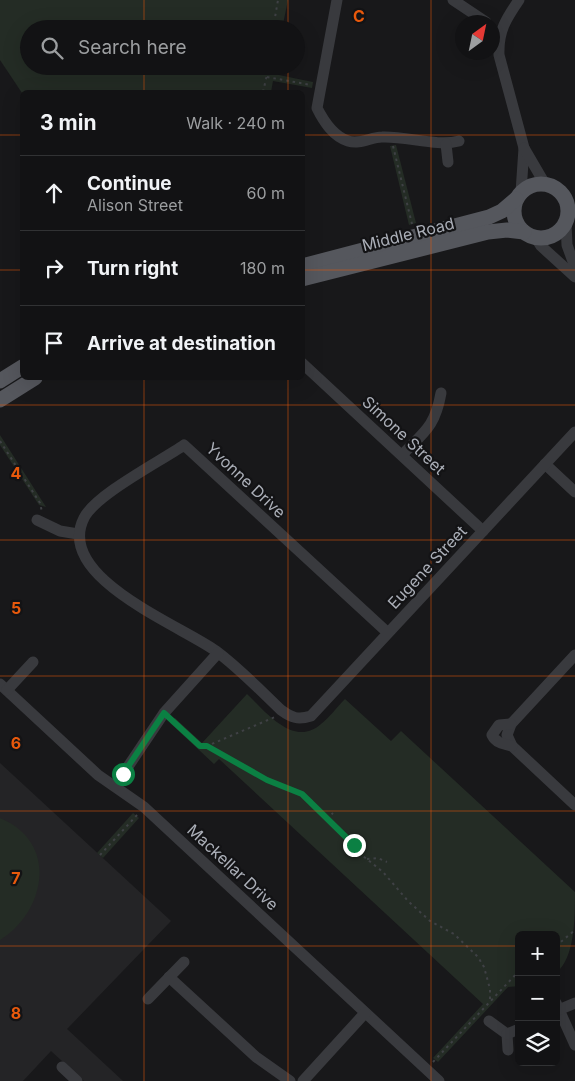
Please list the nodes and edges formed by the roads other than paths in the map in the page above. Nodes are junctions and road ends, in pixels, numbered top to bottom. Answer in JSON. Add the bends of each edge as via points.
{"nodes":[{"id":1,"x":337,"y":0,"type":"edge"},
{"id":2,"x":452,"y":0,"type":"edge"},
{"id":3,"x":519,"y":0,"type":"edge"},
{"id":4,"x":475,"y":15,"type":"edge"},
{"id":5,"x":500,"y":22,"type":"edge"},
{"id":6,"x":500,"y":58,"type":"edge"},
{"id":7,"x":459,"y":141,"type":"dead end"},
{"id":8,"x":446,"y":144,"type":"junction"},
{"id":9,"x":524,"y":148,"type":"junction"},
{"id":10,"x":448,"y":162,"type":"dead end"},
{"id":11,"x":549,"y":185,"type":"junction"},
{"id":12,"x":575,"y":191,"type":"edge"},
{"id":13,"x":519,"y":195,"type":"junction"},
{"id":14,"x":569,"y":220,"type":"edge"},
{"id":15,"x":530,"y":235,"type":"junction"},
{"id":16,"x":305,"y":265,"type":"edge"},
{"id":17,"x":575,"y":267,"type":"edge"},
{"id":18,"x":575,"y":277,"type":"edge"},
{"id":19,"x":305,"y":278,"type":"edge"},
{"id":20,"x":305,"y":366,"type":"edge"},
{"id":21,"x":20,"y":371,"type":"edge"},
{"id":22,"x":30,"y":380,"type":"edge"},
{"id":23,"x":3,"y":392,"type":"edge"},
{"id":24,"x":441,"y":393,"type":"dead end"},
{"id":25,"x":575,"y":432,"type":"edge"},
{"id":26,"x":402,"y":455,"type":"junction"},
{"id":27,"x":545,"y":464,"type":"junction"},
{"id":28,"x":575,"y":492,"type":"edge"},
{"id":29,"x":37,"y":520,"type":"road end"},
{"id":30,"x":483,"y":530,"type":"junction"},
{"id":31,"x":78,"y":534,"type":"junction"},
{"id":32,"x":388,"y":634,"type":"junction"},
{"id":33,"x":218,"y":653,"type":"junction"},
{"id":34,"x":575,"y":655,"type":"edge"},
{"id":35,"x":33,"y":662,"type":"dead end"},
{"id":36,"x":3,"y":687,"type":"edge"},
{"id":37,"x":115,"y":786,"type":"junction"},
{"id":38,"x":575,"y":805,"type":"edge"},
{"id":39,"x":184,"y":962,"type":"dead end"},
{"id":40,"x":169,"y":977,"type":"junction"},
{"id":41,"x":148,"y":999,"type":"dead end"},
{"id":42,"x":575,"y":1003,"type":"edge"},
{"id":43,"x":560,"y":1007,"type":"edge"},
{"id":44,"x":365,"y":1012,"type":"junction"},
{"id":45,"x":560,"y":1014,"type":"edge"},
{"id":46,"x":489,"y":1021,"type":"dead end"},
{"id":47,"x":515,"y":1031,"type":"edge"},
{"id":48,"x":507,"y":1034,"type":"junction"},
{"id":49,"x":575,"y":1045,"type":"edge"},
{"id":50,"x":508,"y":1050,"type":"dead end"},
{"id":51,"x":62,"y":1067,"type":"dead end"},
{"id":52,"x":77,"y":1081,"type":"edge"},
{"id":53,"x":290,"y":1081,"type":"edge"},
{"id":54,"x":302,"y":1081,"type":"edge"},
{"id":55,"x":439,"y":1081,"type":"edge"}],
"edges":[{"from":1,"to":8,"type":"street","via":[[317,108],[324,123],[348,141],[391,137]]},
{"from":2,"to":4,"type":"street"},
{"from":3,"to":5,"type":"street"},
{"from":6,"to":9,"type":"street"},
{"from":7,"to":8,"type":"street"},
{"from":8,"to":10,"type":"street"},
{"from":9,"to":11,"type":"street"},
{"from":9,"to":13,"type":"street"},
{"from":11,"to":12,"type":"main road"},
{"from":11,"to":13,"type":"main road","via":[[531,185]]},
{"from":11,"to":14,"type":"main road","via":[[565,198]]},
{"from":13,"to":15,"type":"main road","via":[[514,216],[517,224]]},
{"from":13,"to":16,"type":"main road","name":"Middle Road","via":[[490,217]]},
{"from":14,"to":15,"type":"main road","via":[[552,236]]},
{"from":14,"to":17,"type":"street","via":[[567,245]]},
{"from":15,"to":18,"type":"street"},
{"from":15,"to":19,"type":"main road","name":"Middle Road","via":[[507,230],[488,232]]},
{"from":20,"to":26,"type":"street","name":"Simone Street"},
{"from":21,"to":23,"type":"main road"},
{"from":22,"to":23,"type":"main road"},
{"from":24,"to":26,"type":"street","via":[[437,415]]},
{"from":25,"to":27,"type":"street","name":"Eugene Street"},
{"from":26,"to":30,"type":"street","name":"Simone Street"},
{"from":27,"to":28,"type":"street"},
{"from":27,"to":30,"type":"street","name":"Eugene Street"},
{"from":29,"to":31,"type":"street","via":[[60,531]]},
{"from":30,"to":32,"type":"street","name":"Eugene Street"},
{"from":31,"to":32,"type":"street","name":"Yvonne Drive","via":[[84,517],[96,503],[184,445]]},
{"from":31,"to":33,"type":"street","via":[[87,564],[107,583]]},
{"from":32,"to":33,"type":"street","name":"Eugene Street","via":[[312,716],[300,719],[281,710]]},
{"from":33,"to":37,"type":"street","via":[[164,713]]},
{"from":34,"to":38,"type":"street","via":[[509,729],[512,746]]},
{"from":35,"to":36,"type":"street"},
{"from":36,"to":37,"type":"street","name":"Mackellar Drive","via":[[98,775]]},
{"from":37,"to":44,"type":"street","name":"Mackellar Drive","via":[[144,807]]},
{"from":39,"to":40,"type":"street"},
{"from":40,"to":41,"type":"street"},
{"from":40,"to":53,"type":"street","via":[[256,1058]]},
{"from":42,"to":43,"type":"street"},
{"from":44,"to":54,"type":"street"},
{"from":44,"to":55,"type":"street","name":"Mackellar Drive"},
{"from":45,"to":49,"type":"street"},
{"from":46,"to":48,"type":"street"},
{"from":47,"to":48,"type":"street"},
{"from":48,"to":50,"type":"street"},
{"from":51,"to":52,"type":"street"}]}
